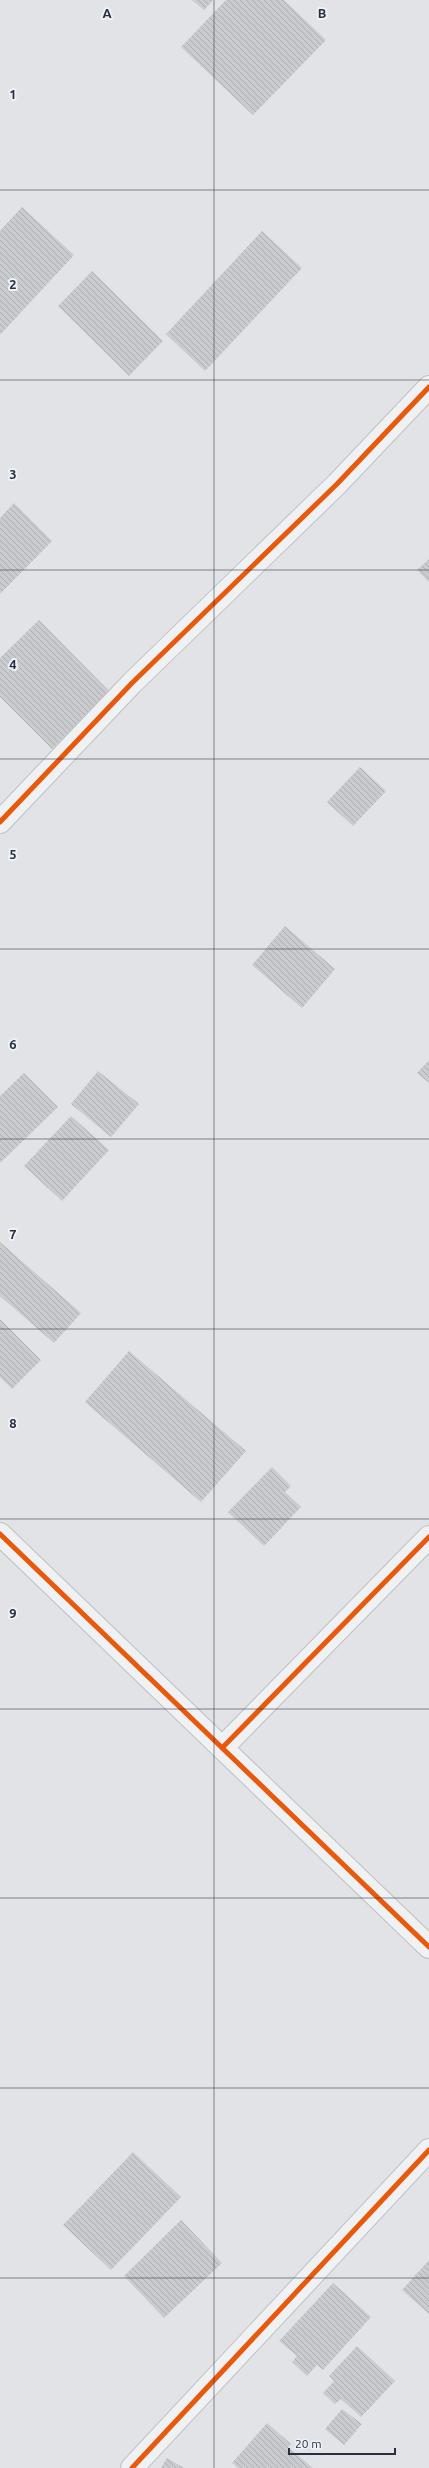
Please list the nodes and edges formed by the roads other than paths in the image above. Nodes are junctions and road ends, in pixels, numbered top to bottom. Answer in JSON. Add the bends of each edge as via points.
{"nodes":[{"id":1,"x":429,"y":387,"type":"edge"},
{"id":2,"x":0,"y":822,"type":"edge"},
{"id":3,"x":0,"y":1534,"type":"edge"},
{"id":4,"x":429,"y":1537,"type":"edge"},
{"id":5,"x":222,"y":1748,"type":"junction"},
{"id":6,"x":429,"y":1947,"type":"edge"},
{"id":7,"x":429,"y":2150,"type":"edge"},
{"id":8,"x":132,"y":2468,"type":"edge"}],
"edges":[{"from":1,"to":2,"type":"street","via":[[337,484],[132,683]]},
{"from":3,"to":5,"type":"street"},
{"from":4,"to":5,"type":"street"},
{"from":5,"to":6,"type":"street"},
{"from":7,"to":8,"type":"street"}]}
